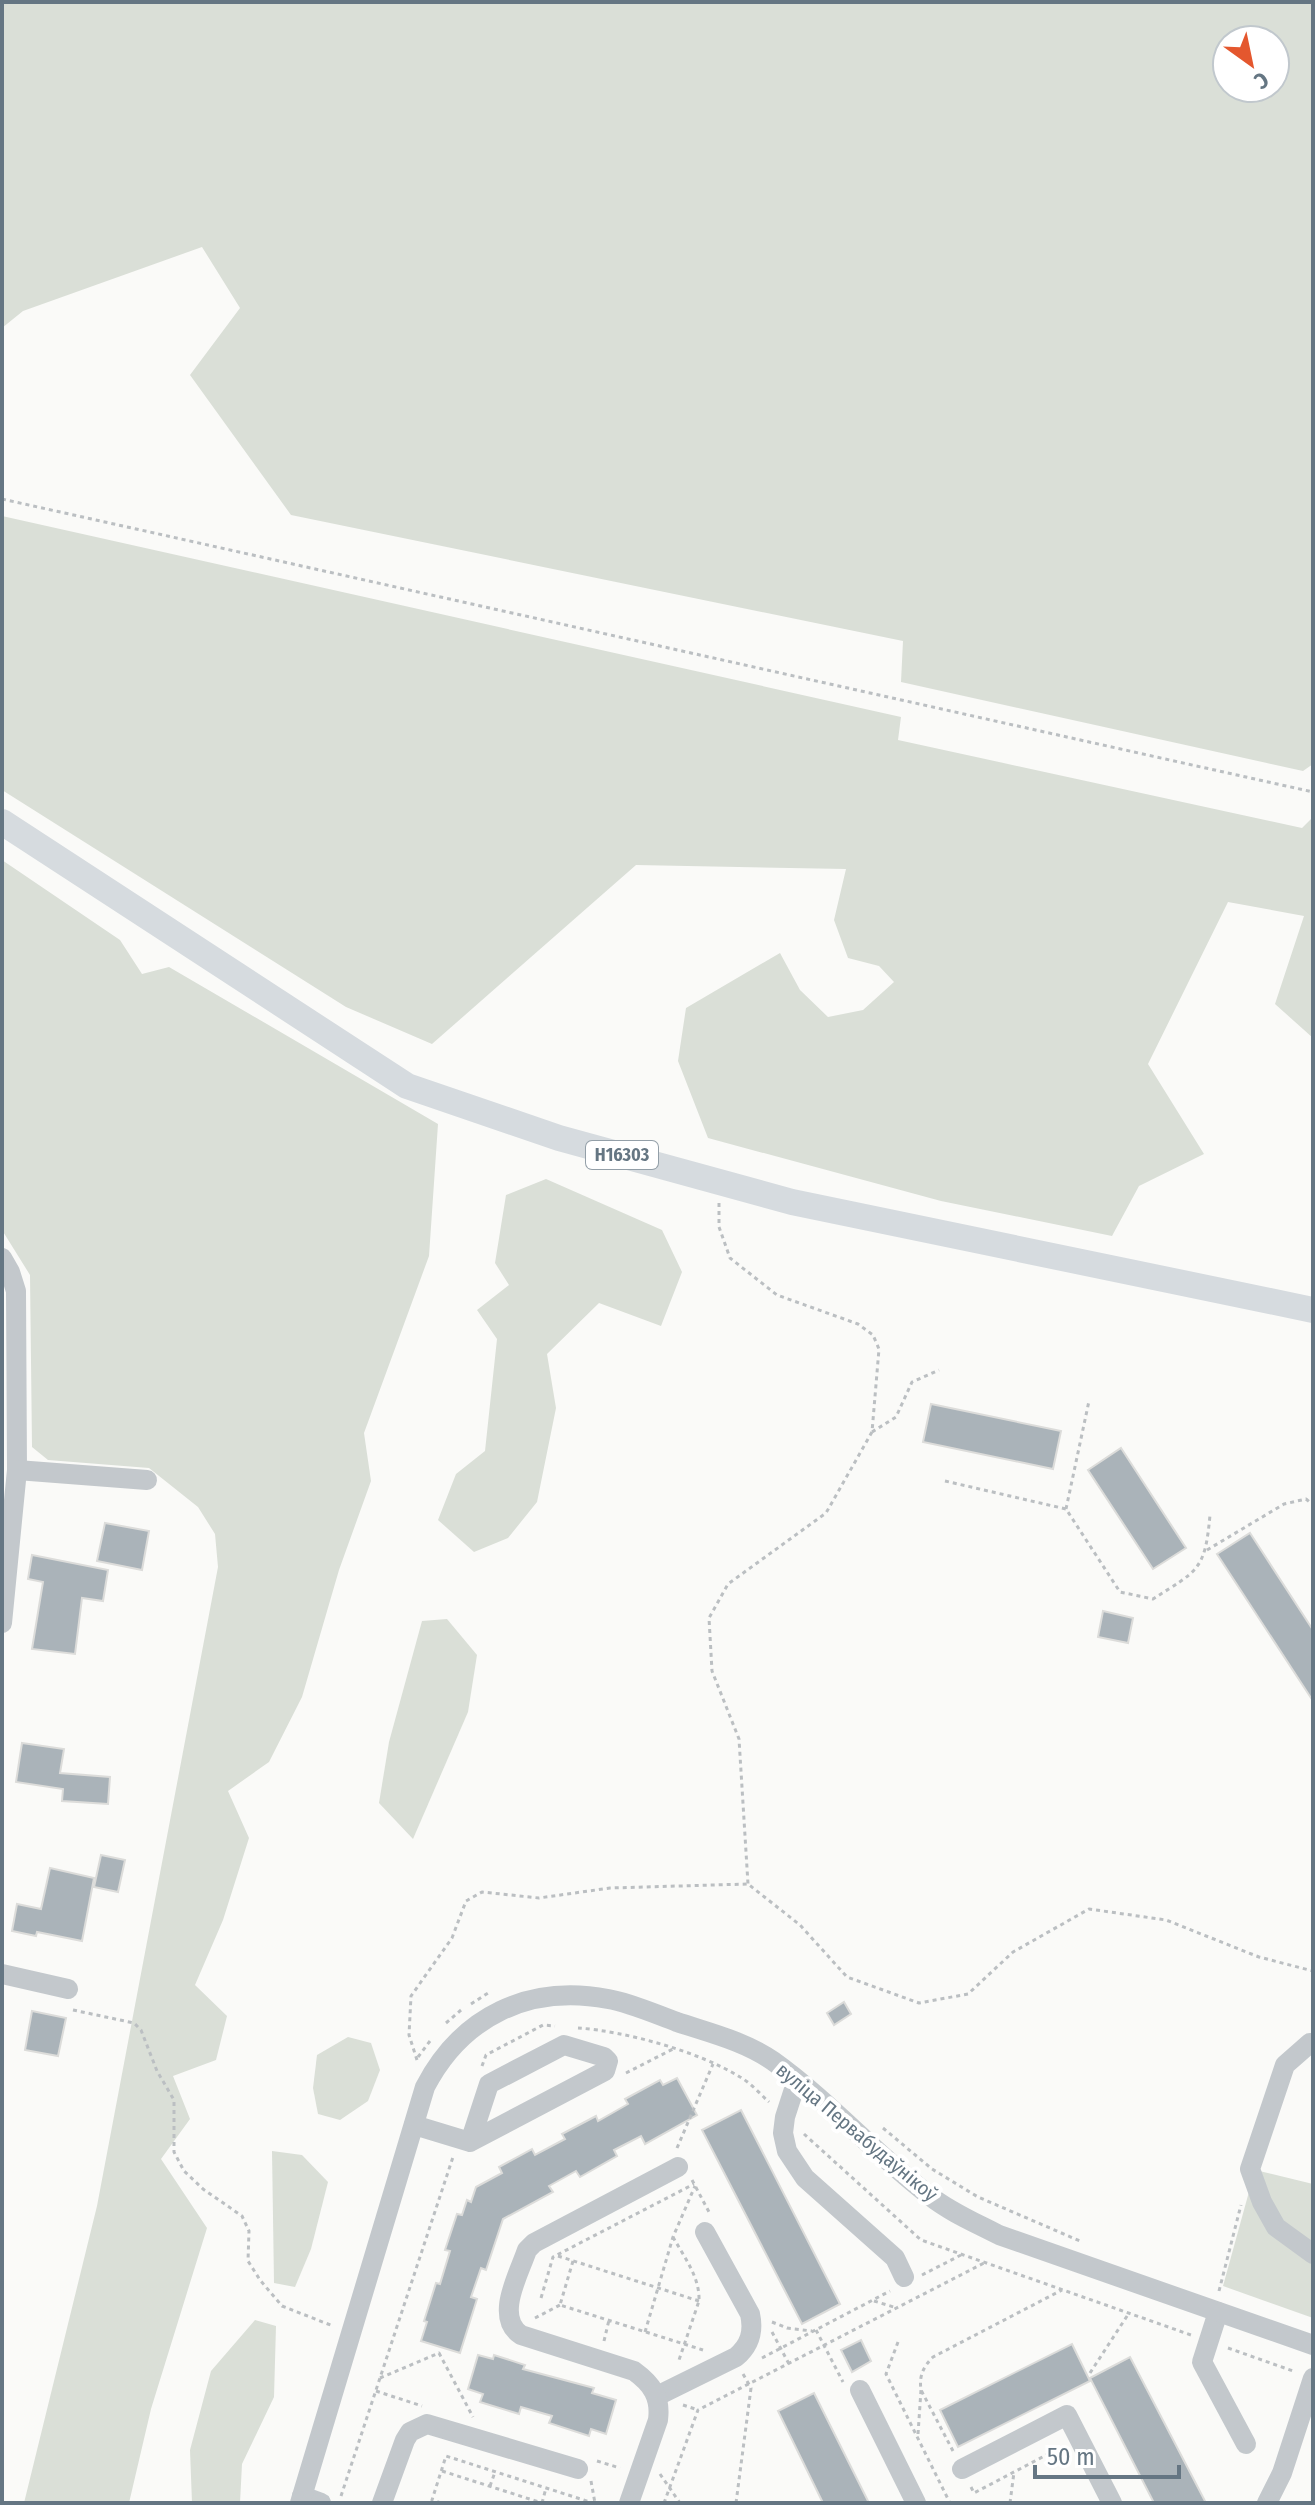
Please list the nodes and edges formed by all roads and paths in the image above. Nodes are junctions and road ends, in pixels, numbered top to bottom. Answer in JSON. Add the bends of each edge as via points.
{"nodes":[{"id":1,"x":2,"y":499,"type":"edge"},
{"id":2,"x":1313,"y":792,"type":"edge"},
{"id":3,"x":2,"y":822,"type":"edge"},
{"id":4,"x":719,"y":1182,"type":"junction"},
{"id":5,"x":2,"y":1258,"type":"edge"},
{"id":6,"x":1313,"y":1310,"type":"edge"},
{"id":7,"x":939,"y":1370,"type":"dead end"},
{"id":8,"x":1089,"y":1401,"type":"dead end"},
{"id":9,"x":872,"y":1432,"type":"junction"},
{"id":10,"x":17,"y":1470,"type":"junction"},
{"id":11,"x":147,"y":1480,"type":"dead end"},
{"id":12,"x":945,"y":1481,"type":"dead end"},
{"id":13,"x":1313,"y":1505,"type":"edge"},
{"id":14,"x":1066,"y":1509,"type":"junction"},
{"id":15,"x":1210,"y":1515,"type":"dead end"},
{"id":16,"x":1207,"y":1550,"type":"junction"},
{"id":17,"x":2,"y":1623,"type":"edge"},
{"id":18,"x":748,"y":1884,"type":"junction"},
{"id":19,"x":1313,"y":1971,"type":"edge"},
{"id":20,"x":2,"y":1974,"type":"edge"},
{"id":21,"x":68,"y":1989,"type":"joint"},
{"id":22,"x":557,"y":2026,"type":"dead end"},
{"id":23,"x":571,"y":2027,"type":"dead end"},
{"id":24,"x":1310,"y":2043,"type":"dead end"},
{"id":25,"x":713,"y":2064,"type":"junction"},
{"id":26,"x":481,"y":2068,"type":"dead end"},
{"id":27,"x":797,"y":2080,"type":"junction"},
{"id":28,"x":425,"y":2087,"type":"junction"},
{"id":29,"x":785,"y":2117,"type":"junction"},
{"id":30,"x":414,"y":2125,"type":"junction"},
{"id":31,"x":464,"y":2141,"type":"junction"},
{"id":32,"x":681,"y":2163,"type":"junction"},
{"id":33,"x":1250,"y":2169,"type":"junction"},
{"id":34,"x":695,"y":2185,"type":"junction"},
{"id":35,"x":707,"y":2222,"type":"joint"},
{"id":36,"x":673,"y":2237,"type":"junction"},
{"id":37,"x":962,"y":2254,"type":"junction"},
{"id":38,"x":1313,"y":2254,"type":"edge"},
{"id":39,"x":557,"y":2255,"type":"junction"},
{"id":40,"x":573,"y":2261,"type":"junction"},
{"id":41,"x":986,"y":2262,"type":"junction"},
{"id":42,"x":905,"y":2281,"type":"junction"},
{"id":43,"x":658,"y":2288,"type":"junction"},
{"id":44,"x":1062,"y":2290,"type":"junction"},
{"id":45,"x":1219,"y":2291,"type":"dead end"},
{"id":46,"x":541,"y":2298,"type":"dead end"},
{"id":47,"x":873,"y":2300,"type":"junction"},
{"id":48,"x":699,"y":2301,"type":"junction"},
{"id":49,"x":560,"y":2305,"type":"junction"},
{"id":50,"x":897,"y":2308,"type":"junction"},
{"id":51,"x":1218,"y":2312,"type":"junction"},
{"id":52,"x":1129,"y":2313,"type":"junction"},
{"id":53,"x":534,"y":2318,"type":"dead end"},
{"id":54,"x":333,"y":2326,"type":"dead end"},
{"id":55,"x":815,"y":2331,"type":"junction"},
{"id":56,"x":645,"y":2332,"type":"junction"},
{"id":57,"x":1208,"y":2341,"type":"junction"},
{"id":58,"x":898,"y":2342,"type":"dead end"},
{"id":59,"x":684,"y":2344,"type":"junction"},
{"id":60,"x":1313,"y":2345,"type":"edge"},
{"id":61,"x":781,"y":2348,"type":"junction"},
{"id":62,"x":708,"y":2352,"type":"dead end"},
{"id":63,"x":754,"y":2362,"type":"dead end"},
{"id":64,"x":789,"y":2364,"type":"junction"},
{"id":65,"x":741,"y":2369,"type":"dead end"},
{"id":66,"x":675,"y":2373,"type":"dead end"},
{"id":67,"x":1090,"y":2373,"type":"dead end"},
{"id":68,"x":1307,"y":2376,"type":"edge"},
{"id":69,"x":380,"y":2378,"type":"junction"},
{"id":70,"x":749,"y":2384,"type":"junction"},
{"id":71,"x":860,"y":2390,"type":"dead end"},
{"id":72,"x":921,"y":2390,"type":"junction"},
{"id":73,"x":657,"y":2396,"type":"junction"},
{"id":74,"x":683,"y":2398,"type":"dead end"},
{"id":75,"x":698,"y":2410,"type":"junction"},
{"id":76,"x":476,"y":2423,"type":"dead end"},
{"id":77,"x":917,"y":2437,"type":"junction"},
{"id":78,"x":1246,"y":2444,"type":"dead end"},
{"id":79,"x":1052,"y":2452,"type":"dead end"},
{"id":80,"x":578,"y":2469,"type":"dead end"},
{"id":81,"x":962,"y":2469,"type":"junction"},
{"id":82,"x":442,"y":2471,"type":"junction"},
{"id":83,"x":495,"y":2472,"type":"junction"},
{"id":84,"x":1014,"y":2472,"type":"junction"},
{"id":85,"x":654,"y":2481,"type":"dead end"},
{"id":86,"x":490,"y":2486,"type":"junction"},
{"id":87,"x":546,"y":2488,"type":"junction"},
{"id":88,"x":669,"y":2488,"type":"junction"},
{"id":89,"x":308,"y":2501,"type":"edge"},
{"id":90,"x":591,"y":2502,"type":"edge"},
{"id":91,"x":338,"y":2503,"type":"edge"},
{"id":92,"x":382,"y":2503,"type":"edge"},
{"id":93,"x":441,"y":2503,"type":"edge"},
{"id":94,"x":542,"y":2503,"type":"edge"},
{"id":95,"x":583,"y":2503,"type":"edge"},
{"id":96,"x":629,"y":2503,"type":"edge"},
{"id":97,"x":664,"y":2503,"type":"edge"},
{"id":98,"x":680,"y":2503,"type":"edge"},
{"id":99,"x":736,"y":2503,"type":"edge"},
{"id":100,"x":916,"y":2503,"type":"edge"},
{"id":101,"x":950,"y":2503,"type":"edge"},
{"id":102,"x":1010,"y":2503,"type":"edge"},
{"id":103,"x":1112,"y":2503,"type":"edge"},
{"id":104,"x":1267,"y":2503,"type":"edge"}],
"edges":[{"from":1,"to":2,"type":"path"},
{"from":3,"to":4,"type":"main road","number":"Н16303","via":[[407,1086],[559,1138]]},
{"from":4,"to":6,"type":"main road","number":"Н16303"},
{"from":4,"to":9,"type":"path","via":[[719,1227],[730,1258],[777,1295],[858,1324],[873,1335],[879,1349]]},
{"from":5,"to":10,"type":"street","via":[[16,1291]]},
{"from":7,"to":9,"type":"path","via":[[912,1382],[896,1417]]},
{"from":8,"to":14,"type":"path"},
{"from":9,"to":18,"type":"path","via":[[826,1513],[728,1584],[709,1618],[712,1671],[739,1739]]},
{"from":10,"to":11,"type":"street"},
{"from":10,"to":17,"type":"street"},
{"from":12,"to":14,"type":"path"},
{"from":13,"to":16,"type":"path","via":[[1306,1499],[1284,1504]]},
{"from":14,"to":16,"type":"path","via":[[1120,1592],[1153,1599],[1195,1572]]},
{"from":15,"to":16,"type":"path"},
{"from":18,"to":19,"type":"path","via":[[800,1925],[847,1977],[919,2003],[968,1994],[1013,1952],[1089,1909],[1166,1920],[1259,1957]]},
{"from":18,"to":28,"type":"path","via":[[610,1888],[539,1898],[482,1892],[466,1901],[452,1938],[411,1996],[409,2035]]},
{"from":20,"to":21,"type":"street"},
{"from":21,"to":54,"type":"path","via":[[69,2009],[134,2023],[141,2030],[174,2100],[174,2152],[184,2171],[242,2216],[249,2231],[248,2261],[282,2306]]},
{"from":22,"to":26,"type":"path","via":[[543,2025],[486,2055]]},
{"from":23,"to":25,"type":"path","via":[[654,2043]]},
{"from":24,"to":33,"type":"street","via":[[1285,2065]]},
{"from":25,"to":29,"type":"path","via":[[742,2078]]},
{"from":25,"to":32,"type":"path"},
{"from":27,"to":28,"type":"street","name":"вуліца Первабудаўнікоў","via":[[741,2043],[608,1999],[557,1996],[491,2014],[438,2061]]},
{"from":27,"to":29,"type":"street"},
{"from":27,"to":51,"type":"street","name":"вуліца Первабудаўнікоў","via":[[931,2198],[965,2217],[999,2235]]},
{"from":28,"to":30,"type":"street","name":"вуліца Первабудаўнікоў"},
{"from":29,"to":37,"type":"path","via":[[921,2240]]},
{"from":29,"to":42,"type":"street","via":[[783,2133],[795,2166],[895,2258]]},
{"from":30,"to":31,"type":"street"},
{"from":30,"to":89,"type":"street","name":"вуліца Первабудаўнікоў"},
{"from":31,"to":31,"type":"street","via":[[605,2071],[608,2061],[564,2045],[489,2084]]},
{"from":31,"to":69,"type":"path"},
{"from":32,"to":34,"type":"path"},
{"from":32,"to":73,"type":"street","via":[[534,2243],[508,2310],[510,2324],[521,2335],[634,2371]]},
{"from":33,"to":38,"type":"street","via":[[1276,2227]]},
{"from":33,"to":45,"type":"path"},
{"from":34,"to":35,"type":"path"},
{"from":34,"to":36,"type":"path"},
{"from":34,"to":39,"type":"path"},
{"from":35,"to":73,"type":"street","via":[[750,2314],[751,2338],[736,2357]]},
{"from":36,"to":43,"type":"path"},
{"from":36,"to":48,"type":"path","via":[[698,2283]]},
{"from":37,"to":41,"type":"path"},
{"from":37,"to":42,"type":"path"},
{"from":39,"to":40,"type":"path"},
{"from":39,"to":46,"type":"path"},
{"from":40,"to":43,"type":"path"},
{"from":40,"to":49,"type":"path"},
{"from":41,"to":44,"type":"path"},
{"from":41,"to":50,"type":"path"},
{"from":42,"to":47,"type":"path"},
{"from":43,"to":48,"type":"path"},
{"from":43,"to":56,"type":"path"},
{"from":44,"to":52,"type":"path"},
{"from":44,"to":72,"type":"path","via":[[933,2357],[922,2372]]},
{"from":47,"to":50,"type":"path"},
{"from":47,"to":55,"type":"path"},
{"from":48,"to":59,"type":"path"},
{"from":49,"to":53,"type":"path"},
{"from":49,"to":56,"type":"path"},
{"from":50,"to":64,"type":"path"},
{"from":51,"to":57,"type":"street"},
{"from":51,"to":60,"type":"street","name":"вуліца Первабудаўнікоў"},
{"from":52,"to":57,"type":"path"},
{"from":52,"to":67,"type":"path"},
{"from":55,"to":61,"type":"path"},
{"from":55,"to":61,"type":"path","via":[[765,2319]]},
{"from":56,"to":59,"type":"path"},
{"from":57,"to":68,"type":"path"},
{"from":57,"to":78,"type":"street","via":[[1202,2362]]},
{"from":58,"to":77,"type":"path","via":[[886,2374]]},
{"from":59,"to":62,"type":"path"},
{"from":59,"to":66,"type":"path"},
{"from":61,"to":63,"type":"path"},
{"from":61,"to":64,"type":"path"},
{"from":64,"to":70,"type":"path"},
{"from":65,"to":70,"type":"path"},
{"from":68,"to":104,"type":"street","via":[[1282,2473]]},
{"from":69,"to":76,"type":"path","via":[[439,2353]]},
{"from":69,"to":91,"type":"path"},
{"from":70,"to":75,"type":"path"},
{"from":70,"to":99,"type":"path"},
{"from":71,"to":100,"type":"street"},
{"from":72,"to":77,"type":"path"},
{"from":72,"to":81,"type":"path"},
{"from":73,"to":96,"type":"street","via":[[658,2420]]},
{"from":74,"to":75,"type":"path","via":[[681,2404]]},
{"from":75,"to":88,"type":"path"},
{"from":77,"to":101,"type":"path"},
{"from":79,"to":84,"type":"path"},
{"from":80,"to":92,"type":"street","via":[[427,2424],[405,2440]]},
{"from":81,"to":84,"type":"path","via":[[974,2493]]},
{"from":81,"to":103,"type":"street","via":[[1067,2415]]},
{"from":82,"to":83,"type":"path","via":[[446,2456]]},
{"from":82,"to":86,"type":"path"},
{"from":82,"to":93,"type":"path","via":[[432,2500]]},
{"from":83,"to":86,"type":"path"},
{"from":83,"to":87,"type":"path"},
{"from":84,"to":102,"type":"path"},
{"from":85,"to":88,"type":"path","via":[[658,2471]]},
{"from":86,"to":94,"type":"path"},
{"from":87,"to":90,"type":"path"},
{"from":87,"to":94,"type":"path"},
{"from":88,"to":97,"type":"path"},
{"from":88,"to":98,"type":"path"},
{"from":90,"to":95,"type":"path"}]}
